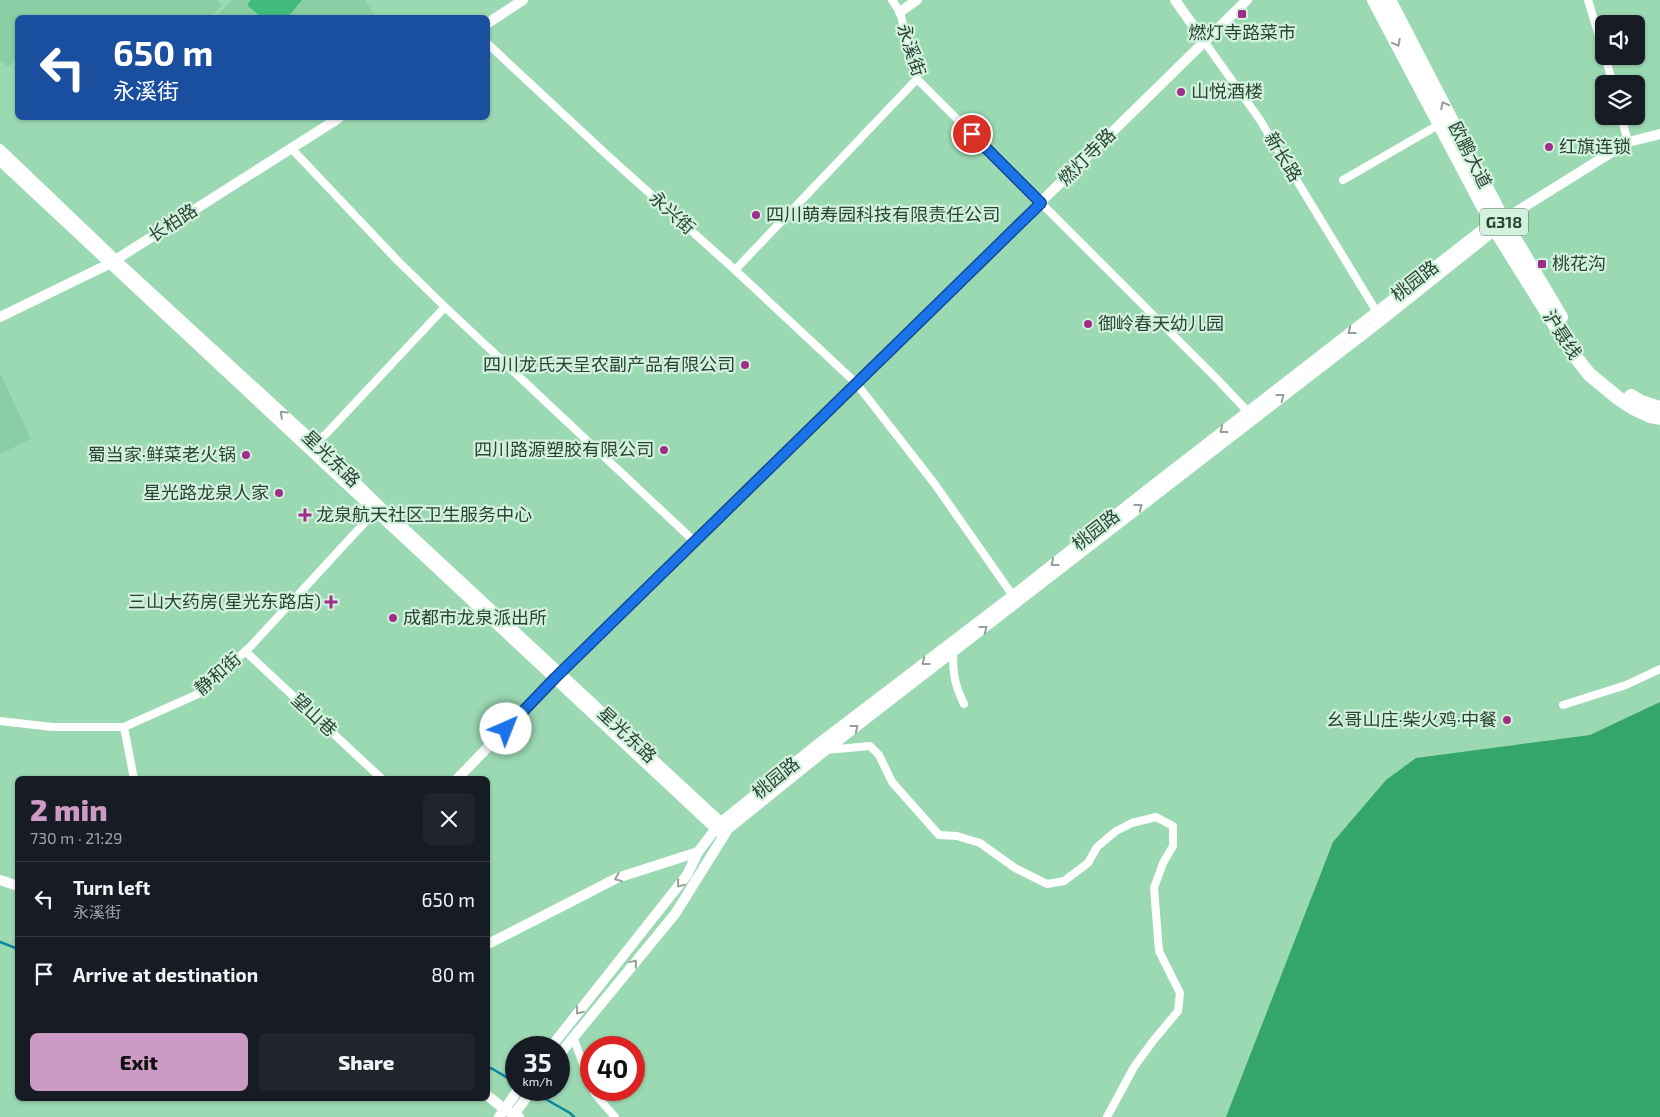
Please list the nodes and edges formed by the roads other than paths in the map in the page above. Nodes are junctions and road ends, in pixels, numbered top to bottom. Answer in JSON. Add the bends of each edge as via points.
{"nodes":[{"id":1,"x":523,"y":0,"type":"edge"},
{"id":2,"x":892,"y":0,"type":"edge"},
{"id":3,"x":917,"y":0,"type":"edge"},
{"id":4,"x":1175,"y":0,"type":"edge"},
{"id":5,"x":1248,"y":0,"type":"edge"},
{"id":6,"x":1374,"y":0,"type":"edge"},
{"id":7,"x":1389,"y":0,"type":"edge"},
{"id":8,"x":1588,"y":0,"type":"edge"},
{"id":9,"x":900,"y":12,"type":"junction"},
{"id":10,"x":490,"y":22,"type":"edge"},
{"id":11,"x":1595,"y":24,"type":"edge"},
{"id":12,"x":1204,"y":41,"type":"junction"},
{"id":13,"x":490,"y":46,"type":"edge"},
{"id":14,"x":917,"y":78,"type":"junction"},
{"id":15,"x":336,"y":120,"type":"edge"},
{"id":16,"x":1440,"y":124,"type":"junction"},
{"id":17,"x":1623,"y":125,"type":"edge"},
{"id":18,"x":1660,"y":134,"type":"edge"},
{"id":19,"x":1628,"y":142,"type":"junction"},
{"id":20,"x":291,"y":148,"type":"junction"},
{"id":21,"x":0,"y":149,"type":"edge"},
{"id":22,"x":0,"y":161,"type":"edge"},
{"id":23,"x":1343,"y":180,"type":"dead end"},
{"id":24,"x":1041,"y":203,"type":"junction"},
{"id":25,"x":1499,"y":222,"type":"junction"},
{"id":26,"x":113,"y":262,"type":"junction"},
{"id":27,"x":735,"y":270,"type":"junction"},
{"id":28,"x":445,"y":307,"type":"junction"},
{"id":29,"x":1379,"y":316,"type":"junction"},
{"id":30,"x":0,"y":317,"type":"edge"},
{"id":31,"x":856,"y":383,"type":"junction"},
{"id":32,"x":1660,"y":408,"type":"edge"},
{"id":33,"x":1251,"y":414,"type":"junction"},
{"id":34,"x":1660,"y":418,"type":"edge"},
{"id":35,"x":315,"y":443,"type":"junction"},
{"id":36,"x":378,"y":508,"type":"junction"},
{"id":37,"x":694,"y":542,"type":"junction"},
{"id":38,"x":1015,"y":599,"type":"junction"},
{"id":39,"x":245,"y":651,"type":"junction"},
{"id":40,"x":953,"y":652,"type":"junction"},
{"id":41,"x":1660,"y":669,"type":"edge"},
{"id":42,"x":559,"y":676,"type":"junction"},
{"id":43,"x":964,"y":704,"type":"dead end"},
{"id":44,"x":1563,"y":705,"type":"dead end"},
{"id":45,"x":0,"y":721,"type":"edge"},
{"id":46,"x":124,"y":727,"type":"junction"},
{"id":47,"x":826,"y":750,"type":"junction"},
{"id":48,"x":133,"y":776,"type":"edge"},
{"id":49,"x":379,"y":776,"type":"edge"},
{"id":50,"x":460,"y":776,"type":"edge"},
{"id":51,"x":722,"y":829,"type":"junction"},
{"id":52,"x":698,"y":852,"type":"junction"},
{"id":53,"x":0,"y":880,"type":"edge"},
{"id":54,"x":15,"y":885,"type":"edge"},
{"id":55,"x":490,"y":943,"type":"edge"},
{"id":56,"x":560,"y":1036,"type":"edge"},
{"id":57,"x":573,"y":1037,"type":"junction"},
{"id":58,"x":570,"y":1041,"type":"edge"},
{"id":59,"x":580,"y":1056,"type":"edge"},
{"id":60,"x":490,"y":1098,"type":"edge"},
{"id":61,"x":510,"y":1101,"type":"edge"},
{"id":62,"x":524,"y":1101,"type":"edge"},
{"id":63,"x":601,"y":1101,"type":"edge"},
{"id":64,"x":502,"y":1113,"type":"edge"},
{"id":65,"x":515,"y":1116,"type":"edge"},
{"id":66,"x":615,"y":1117,"type":"edge"},
{"id":67,"x":1107,"y":1117,"type":"edge"}],
"edges":[{"from":1,"to":10,"type":"main road"},
{"from":2,"to":9,"type":"street","name":"永溪街"},
{"from":3,"to":9,"type":"main road"},
{"from":4,"to":12,"type":"main road","name":"新长路"},
{"from":5,"to":12,"type":"main road","name":"燃灯寺路"},
{"from":6,"to":16,"type":"highway","name":"欧鹏大道","number":"G318","one_way":true},
{"from":25,"to":7,"type":"highway","name":"欧鹏大道","number":"G318","one_way":true},
{"from":8,"to":11,"type":"street"},
{"from":9,"to":14,"type":"street","name":"永溪街"},
{"from":12,"to":24,"type":"main road","name":"燃灯寺路"},
{"from":12,"to":29,"type":"street","name":"新长路","via":[[1260,120]]},
{"from":13,"to":27,"type":"street","name":"永兴街"},
{"from":14,"to":24,"type":"street","name":"永溪街"},
{"from":14,"to":27,"type":"street"},
{"from":15,"to":20,"type":"main road","name":"长柏路"},
{"from":16,"to":23,"type":"street"},
{"from":16,"to":25,"type":"highway","name":"欧鹏大道","number":"G318"},
{"from":17,"to":19,"type":"street"},
{"from":18,"to":19,"type":"main road","name":"桃园路"},
{"from":19,"to":25,"type":"main road","name":"桃园路"},
{"from":20,"to":26,"type":"main road","name":"长柏路"},
{"from":20,"to":28,"type":"street"},
{"from":21,"to":26,"type":"main road","name":"星光东路"},
{"from":22,"to":26,"type":"main road","name":"星光东路"},
{"from":24,"to":31,"type":"main road","name":"燃灯寺路"},
{"from":24,"to":33,"type":"street","name":"永溪街"},
{"from":25,"to":29,"type":"main road","name":"桃园路"},
{"from":25,"to":32,"type":"highway","name":"欧鹏大道","number":"G318","via":[[1590,364],[1617,387],[1641,402]]},
{"from":25,"to":34,"type":"highway","name":"沪聂线","number":"G318","via":[[1578,362],[1618,398],[1635,409]]},
{"from":26,"to":30,"type":"main road","name":"长柏路"},
{"from":35,"to":26,"type":"main road","name":"星光东路","one_way":true},
{"from":26,"to":36,"type":"main road","name":"星光东路"},
{"from":27,"to":31,"type":"street","name":"永兴街"},
{"from":28,"to":35,"type":"street"},
{"from":28,"to":37,"type":"street"},
{"from":29,"to":33,"type":"main road","name":"桃园路"},
{"from":31,"to":37,"type":"main road","name":"燃灯寺路"},
{"from":31,"to":38,"type":"street","name":"永兴街","via":[[934,483]]},
{"from":33,"to":38,"type":"main road","name":"桃园路"},
{"from":35,"to":36,"type":"main road","name":"星光东路"},
{"from":36,"to":39,"type":"street","name":"静和街"},
{"from":36,"to":42,"type":"main road","name":"星光东路"},
{"from":37,"to":42,"type":"main road","name":"燃灯寺路"},
{"from":40,"to":38,"type":"main road","one_way":true},
{"from":38,"to":51,"type":"main road","name":"桃园路","one_way":true,"via":[[819,742]]},
{"from":39,"to":46,"type":"street","name":"静和街","via":[[198,694]]},
{"from":39,"to":49,"type":"street","name":"望山巷"},
{"from":40,"to":43,"type":"street","via":[[954,677]]},
{"from":47,"to":40,"type":"main road","one_way":true},
{"from":41,"to":44,"type":"street","via":[[1626,685]]},
{"from":42,"to":50,"type":"main road","name":"燃灯寺路"},
{"from":42,"to":51,"type":"main road","name":"星光东路"},
{"from":45,"to":46,"type":"street","name":"静和街","via":[[52,727]]},
{"from":46,"to":48,"type":"street"},
{"from":47,"to":51,"type":"main road"},
{"from":47,"to":67,"type":"street","via":[[870,746],[879,754],[892,782],[939,834],[980,843],[1015,868],[1047,884],[1064,881],[1088,863],[1097,847],[1132,823],[1156,817],[1173,826],[1174,846],[1163,863],[1154,888],[1159,951],[1180,992],[1178,1011],[1134,1067]]},
{"from":51,"to":52,"type":"main road","name":"桃园路"},
{"from":57,"to":51,"type":"main road","one_way":true,"via":[[675,914]]},
{"from":52,"to":55,"type":"main road","one_way":true,"via":[[618,878]]},
{"from":52,"to":56,"type":"main road","name":"桃园路","one_way":true,"via":[[687,875]]},
{"from":53,"to":54,"type":"main road"},
{"from":57,"to":58,"type":"main road"},
{"from":57,"to":59,"type":"street"},
{"from":60,"to":64,"type":"main road"},
{"from":61,"to":64,"type":"main road"},
{"from":62,"to":65,"type":"main road"},
{"from":63,"to":66,"type":"street"},
{"from":64,"to":65,"type":"main road"}]}
